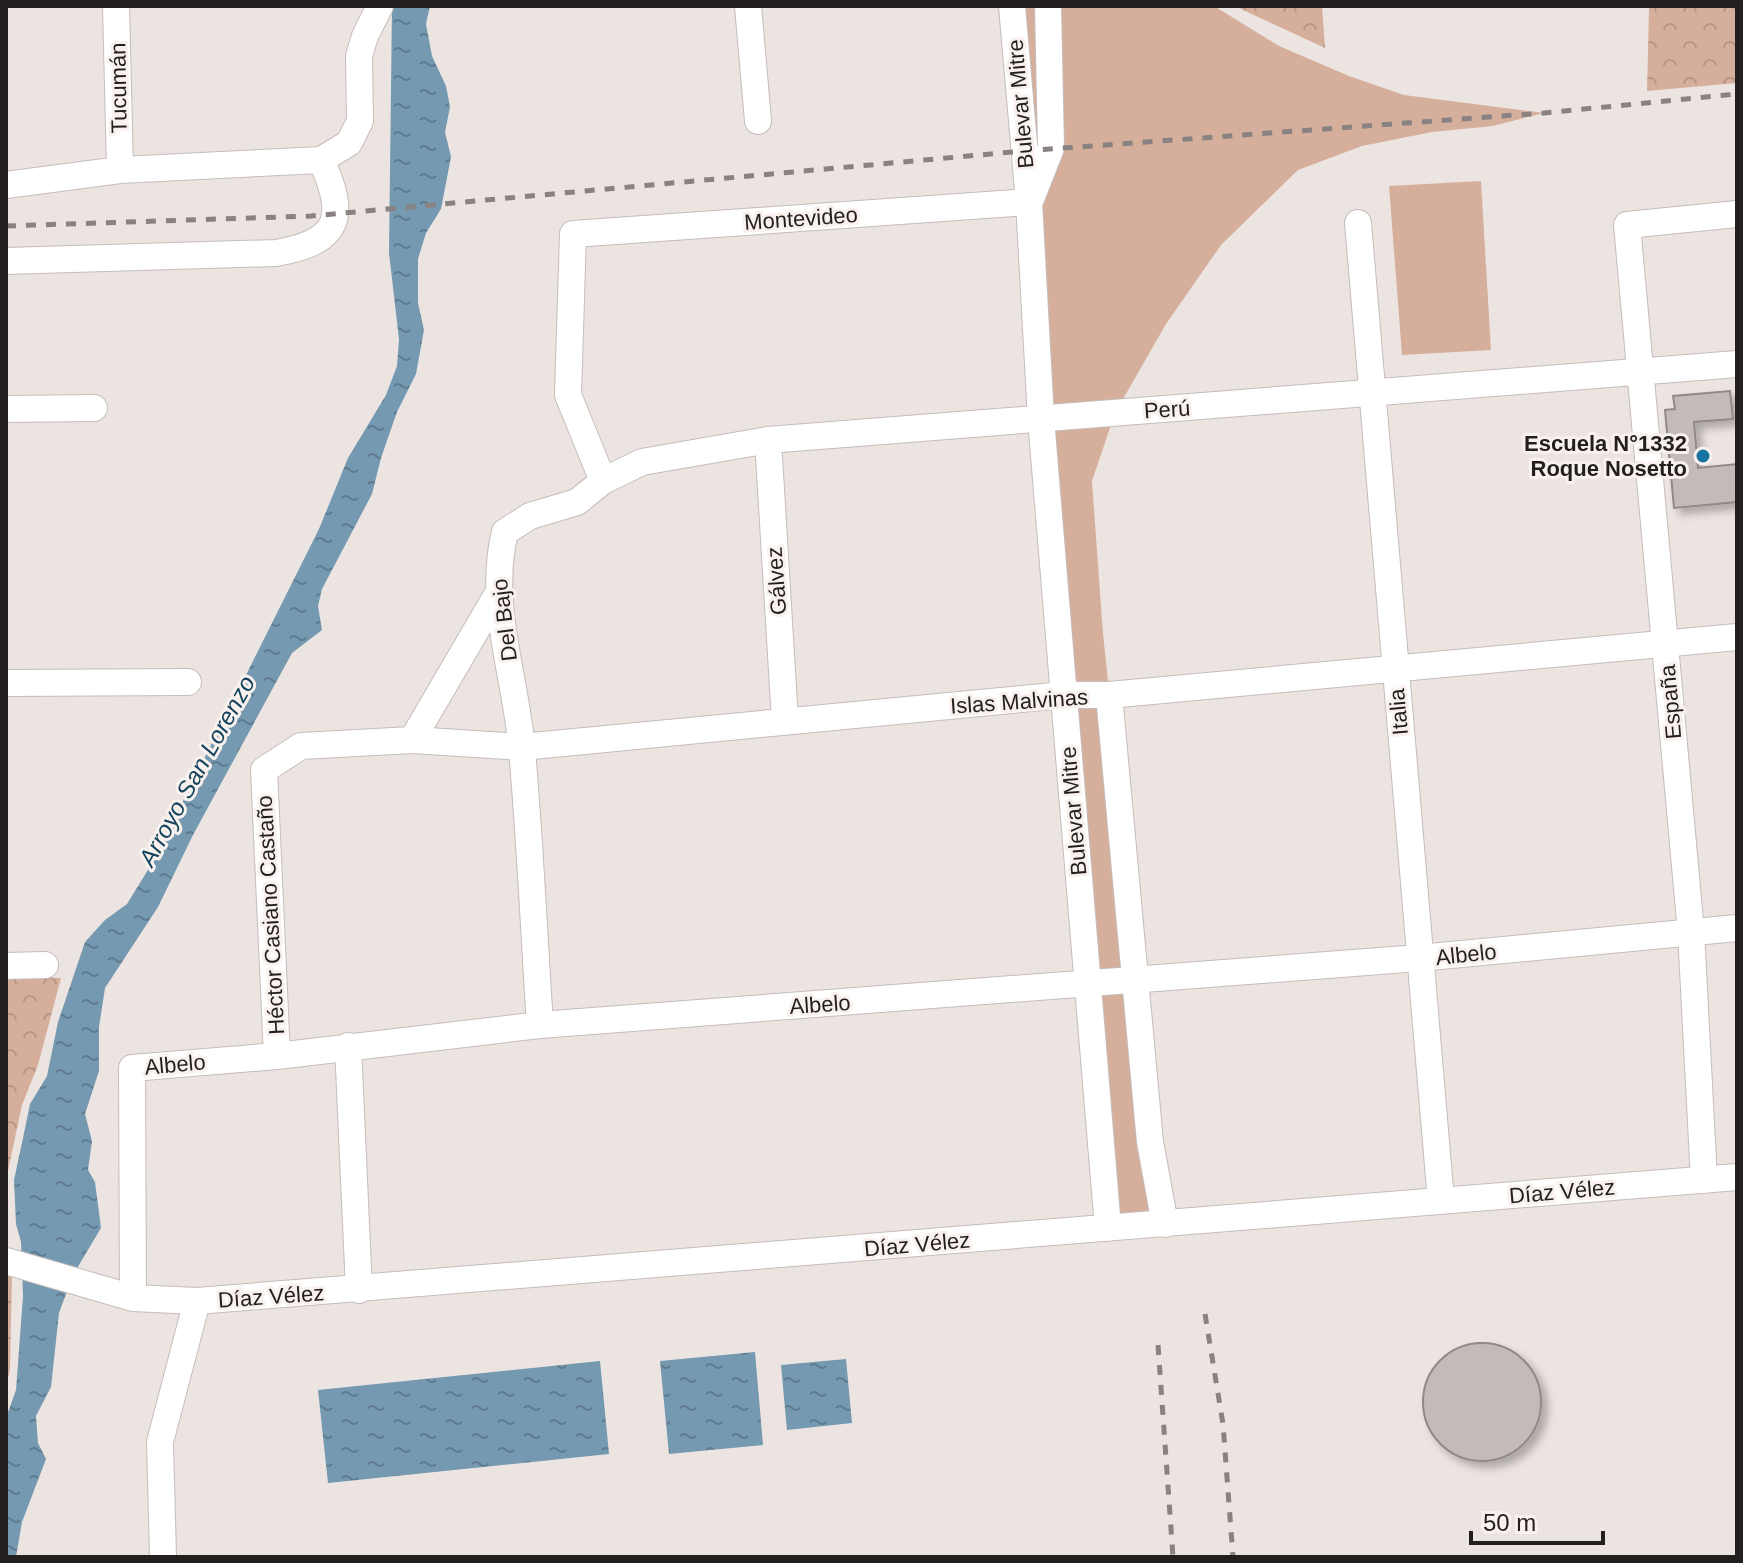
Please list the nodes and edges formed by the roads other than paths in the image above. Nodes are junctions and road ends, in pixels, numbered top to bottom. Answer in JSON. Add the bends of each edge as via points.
{"nodes":[{"id":1,"x":116,"y":6,"type":"edge"},
{"id":2,"x":380,"y":6,"type":"edge"},
{"id":3,"x":748,"y":6,"type":"edge"},
{"id":4,"x":1012,"y":6,"type":"edge"},
{"id":5,"x":1048,"y":6,"type":"edge"},
{"id":6,"x":758,"y":121,"type":"dead end"},
{"id":7,"x":321,"y":160,"type":"junction"},
{"id":8,"x":120,"y":170,"type":"junction"},
{"id":9,"x":6,"y":185,"type":"edge"},
{"id":10,"x":1029,"y":202,"type":"junction"},
{"id":11,"x":1737,"y":214,"type":"edge"},
{"id":12,"x":1358,"y":223,"type":"dead end"},
{"id":13,"x":6,"y":261,"type":"edge"},
{"id":14,"x":1737,"y":364,"type":"edge"},
{"id":15,"x":1639,"y":372,"type":"junction"},
{"id":16,"x":1371,"y":393,"type":"junction"},
{"id":17,"x":94,"y":408,"type":"dead end"},
{"id":18,"x":6,"y":409,"type":"edge"},
{"id":19,"x":1041,"y":419,"type":"junction"},
{"id":20,"x":768,"y":440,"type":"junction"},
{"id":21,"x":603,"y":481,"type":"junction"},
{"id":22,"x":498,"y":593,"type":"junction"},
{"id":23,"x":1737,"y":637,"type":"edge"},
{"id":24,"x":1665,"y":645,"type":"junction"},
{"id":25,"x":1395,"y":668,"type":"junction"},
{"id":26,"x":188,"y":682,"type":"dead end"},
{"id":27,"x":6,"y":683,"type":"edge"},
{"id":28,"x":1063,"y":695,"type":"junction"},
{"id":29,"x":1109,"y":695,"type":"junction"},
{"id":30,"x":785,"y":721,"type":"junction"},
{"id":31,"x":412,"y":740,"type":"junction"},
{"id":32,"x":301,"y":746,"type":"joint"},
{"id":33,"x":522,"y":747,"type":"junction"},
{"id":34,"x":1737,"y":928,"type":"edge"},
{"id":35,"x":1691,"y":932,"type":"junction"},
{"id":36,"x":1419,"y":958,"type":"junction"},
{"id":37,"x":45,"y":965,"type":"dead end"},
{"id":38,"x":6,"y":966,"type":"edge"},
{"id":39,"x":1136,"y":981,"type":"junction"},
{"id":40,"x":1087,"y":984,"type":"junction"},
{"id":41,"x":540,"y":1025,"type":"junction"},
{"id":42,"x":348,"y":1046,"type":"junction"},
{"id":43,"x":277,"y":1056,"type":"junction"},
{"id":44,"x":1737,"y":1177,"type":"edge"},
{"id":45,"x":1704,"y":1180,"type":"junction"},
{"id":46,"x":1441,"y":1201,"type":"junction"},
{"id":47,"x":1165,"y":1224,"type":"junction"},
{"id":48,"x":1108,"y":1228,"type":"junction"},
{"id":49,"x":6,"y":1261,"type":"edge"},
{"id":50,"x":359,"y":1290,"type":"junction"},
{"id":51,"x":133,"y":1298,"type":"junction"},
{"id":52,"x":197,"y":1301,"type":"junction"},
{"id":53,"x":163,"y":1557,"type":"edge"}],
"edges":[{"from":1,"to":8,"type":"street","name":"Tucumán"},
{"from":2,"to":7,"type":"street","via":[[359,56],[360,121],[349,143]]},
{"from":3,"to":6,"type":"street"},
{"from":4,"to":10,"type":"street","name":"Bulevar Mitre"},
{"from":5,"to":10,"type":"street","name":"Bulevar Mitre","via":[[1051,148]]},
{"from":7,"to":8,"type":"street"},
{"from":7,"to":13,"type":"street","via":[[336,198],[335,223],[323,237],[300,249]]},
{"from":8,"to":9,"type":"street"},
{"from":10,"to":19,"type":"street","name":"Bulevar Mitre"},
{"from":10,"to":21,"type":"street","name":"Montevideo","via":[[573,234],[568,395]]},
{"from":11,"to":15,"type":"street","name":"España","via":[[1627,225]]},
{"from":12,"to":16,"type":"street","name":"Italia"},
{"from":14,"to":15,"type":"street","name":"Perú"},
{"from":15,"to":16,"type":"street","name":"Perú"},
{"from":15,"to":24,"type":"street","name":"España"},
{"from":16,"to":19,"type":"street","name":"Perú"},
{"from":16,"to":25,"type":"street","name":"Italia"},
{"from":17,"to":18,"type":"street"},
{"from":19,"to":20,"type":"street","name":"Perú"},
{"from":19,"to":28,"type":"street","name":"Bulevar Mitre"},
{"from":20,"to":21,"type":"street","name":"Perú","via":[[642,462]]},
{"from":20,"to":30,"type":"street","name":"Gálvez"},
{"from":21,"to":22,"type":"street","name":"Del Bajo","via":[[577,502],[530,516],[505,532]]},
{"from":22,"to":31,"type":"street"},
{"from":22,"to":33,"type":"street","name":"Del Bajo"},
{"from":23,"to":24,"type":"street","name":"Islas Malvinas"},
{"from":24,"to":25,"type":"street","name":"Islas Malvinas"},
{"from":24,"to":35,"type":"street","name":"España"},
{"from":25,"to":29,"type":"street","name":"Islas Malvinas"},
{"from":25,"to":36,"type":"street","name":"Italia"},
{"from":26,"to":27,"type":"street"},
{"from":28,"to":29,"type":"street","name":"Islas Malvinas"},
{"from":28,"to":30,"type":"street","name":"Islas Malvinas"},
{"from":28,"to":40,"type":"street","name":"Bulevar Mitre"},
{"from":29,"to":39,"type":"street"},
{"from":30,"to":33,"type":"street","name":"Islas Malvinas"},
{"from":31,"to":32,"type":"street","name":"Islas Malvinas"},
{"from":31,"to":33,"type":"street","name":"Islas Malvinas"},
{"from":32,"to":43,"type":"street","name":"Héctor Casiano Castaño","via":[[264,770]]},
{"from":33,"to":41,"type":"street","name":"Del Bajo"},
{"from":34,"to":35,"type":"street","name":"Albelo"},
{"from":35,"to":36,"type":"street","name":"Albelo"},
{"from":35,"to":45,"type":"street","name":"España"},
{"from":36,"to":39,"type":"street","name":"Albelo"},
{"from":36,"to":46,"type":"street","name":"Italia"},
{"from":37,"to":38,"type":"street"},
{"from":39,"to":40,"type":"street","name":"Albelo"},
{"from":39,"to":47,"type":"street","via":[[1150,1142]]},
{"from":40,"to":41,"type":"street","name":"Albelo"},
{"from":40,"to":48,"type":"street","name":"Bulevar Mitre"},
{"from":41,"to":42,"type":"street","name":"Albelo"},
{"from":42,"to":43,"type":"street","name":"Albelo"},
{"from":42,"to":50,"type":"street"},
{"from":43,"to":51,"type":"street","name":"Albelo","via":[[132,1068]]},
{"from":44,"to":45,"type":"street","name":"Díaz Vélez"},
{"from":45,"to":46,"type":"street","name":"Díaz Vélez"},
{"from":46,"to":47,"type":"street","name":"Díaz Vélez"},
{"from":47,"to":48,"type":"street","name":"Díaz Vélez"},
{"from":48,"to":50,"type":"street","name":"Díaz Vélez"},
{"from":49,"to":51,"type":"street","name":"Díaz Vélez"},
{"from":50,"to":52,"type":"street","name":"Díaz Vélez"},
{"from":51,"to":52,"type":"street","name":"Díaz Vélez"},
{"from":52,"to":53,"type":"street","via":[[160,1442]]}]}
